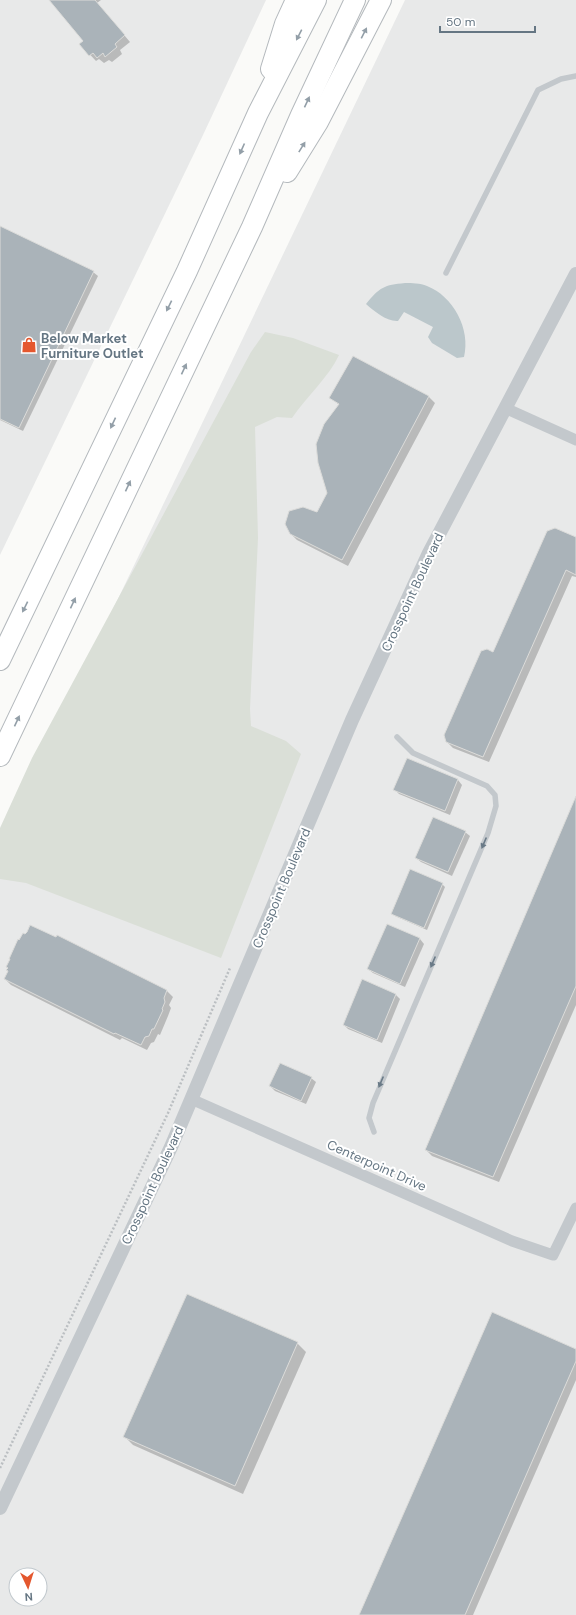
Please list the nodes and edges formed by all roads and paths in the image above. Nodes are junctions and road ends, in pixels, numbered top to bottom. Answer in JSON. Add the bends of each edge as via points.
{"nodes":[{"id":1,"x":296,"y":0,"type":"edge"},
{"id":2,"x":316,"y":0,"type":"edge"},
{"id":3,"x":355,"y":0,"type":"edge"},
{"id":4,"x":381,"y":0,"type":"edge"},
{"id":5,"x":576,"y":76,"type":"edge"},
{"id":6,"x":258,"y":113,"type":"junction"},
{"id":7,"x":252,"y":228,"type":"junction"},
{"id":8,"x":446,"y":272,"type":"dead end"},
{"id":9,"x":576,"y":274,"type":"edge"},
{"id":10,"x":505,"y":408,"type":"junction"},
{"id":11,"x":576,"y":440,"type":"edge"},
{"id":12,"x":0,"y":660,"type":"edge"},
{"id":13,"x":398,"y":737,"type":"dead end"},
{"id":14,"x":0,"y":756,"type":"edge"},
{"id":15,"x":230,"y":968,"type":"dead end"},
{"id":16,"x":191,"y":1099,"type":"junction"},
{"id":17,"x":374,"y":1132,"type":"dead end"},
{"id":18,"x":576,"y":1208,"type":"edge"},
{"id":19,"x":0,"y":1468,"type":"edge"},
{"id":20,"x":0,"y":1508,"type":"edge"}],
"edges":[{"from":1,"to":6,"type":"highway","via":[[285,24]]},
{"from":2,"to":6,"type":"highway","one_way":true},
{"from":7,"to":3,"type":"highway","one_way":true},
{"from":7,"to":4,"type":"highway","one_way":true,"via":[[318,122]]},
{"from":5,"to":8,"type":"lane","via":[[561,79],[538,90]]},
{"from":6,"to":12,"type":"highway","one_way":true,"via":[[187,271]]},
{"from":14,"to":7,"type":"highway","one_way":true},
{"from":9,"to":10,"type":"street","name":"Crosspoint Boulevard"},
{"from":10,"to":11,"type":"street"},
{"from":10,"to":16,"type":"street","name":"Crosspoint Boulevard","via":[[429,553],[358,707]]},
{"from":13,"to":17,"type":"lane","one_way":true,"via":[[413,753],[487,786],[495,796],[496,806],[488,833],[373,1103],[369,1118]]},
{"from":15,"to":19,"type":"path","via":[[168,1113]]},
{"from":16,"to":18,"type":"street","name":"Centerpoint Drive","via":[[512,1241],[553,1255]]},
{"from":16,"to":20,"type":"street","name":"Crosspoint Boulevard"}]}
